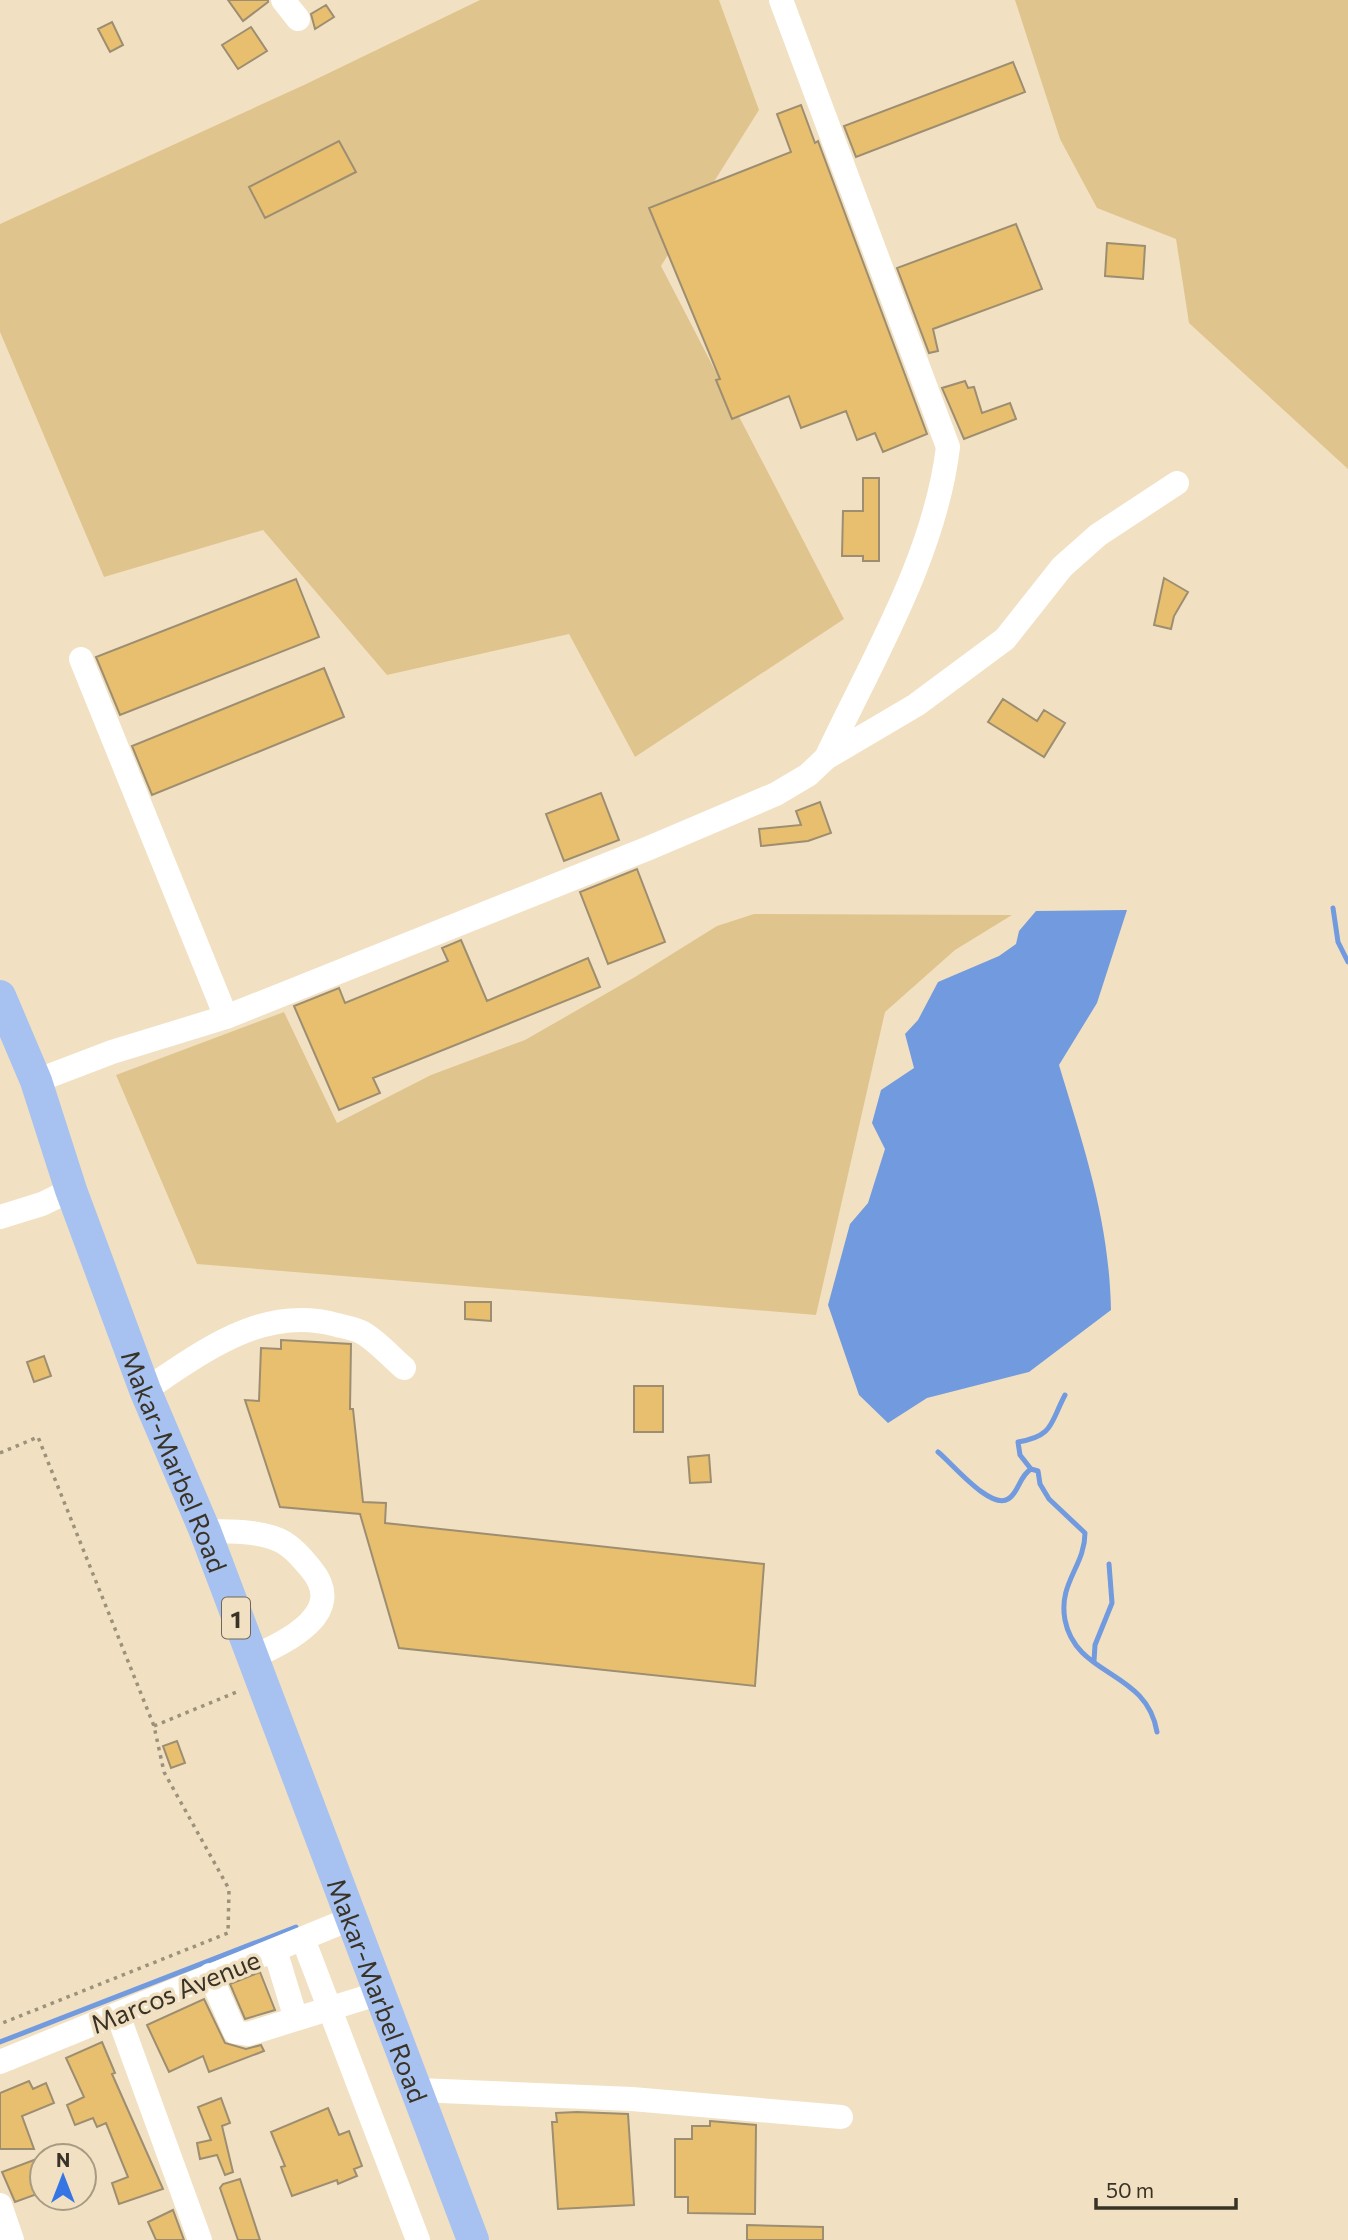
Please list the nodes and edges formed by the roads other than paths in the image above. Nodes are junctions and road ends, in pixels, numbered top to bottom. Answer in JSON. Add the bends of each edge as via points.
{"nodes":[{"id":1,"x":780,"y":0,"type":"edge"},
{"id":2,"x":1177,"y":483,"type":"dead end"},
{"id":3,"x":81,"y":659,"type":"dead end"},
{"id":4,"x":826,"y":758,"type":"junction"},
{"id":5,"x":0,"y":996,"type":"edge"},
{"id":6,"x":226,"y":1017,"type":"junction"},
{"id":7,"x":36,"y":1081,"type":"junction"},
{"id":8,"x":71,"y":1190,"type":"junction"},
{"id":9,"x":0,"y":1217,"type":"edge"},
{"id":10,"x":404,"y":1368,"type":"dead end"},
{"id":11,"x":145,"y":1390,"type":"junction"},
{"id":12,"x":205,"y":1531,"type":"junction"},
{"id":13,"x":256,"y":1670,"type":"junction"},
{"id":14,"x":350,"y":1919,"type":"junction"},
{"id":15,"x":275,"y":1950,"type":"junction"},
{"id":16,"x":308,"y":1952,"type":"dead end"},
{"id":17,"x":210,"y":1975,"type":"junction"},
{"id":18,"x":380,"y":1993,"type":"junction"},
{"id":19,"x":330,"y":2009,"type":"junction"},
{"id":20,"x":118,"y":2015,"type":"junction"},
{"id":21,"x":296,"y":2019,"type":"junction"},
{"id":22,"x":0,"y":2063,"type":"edge"},
{"id":23,"x":418,"y":2090,"type":"junction"},
{"id":24,"x":841,"y":2117,"type":"dead end"},
{"id":25,"x":0,"y":2205,"type":"edge"},
{"id":26,"x":12,"y":2240,"type":"edge"},
{"id":27,"x":200,"y":2240,"type":"edge"},
{"id":28,"x":418,"y":2240,"type":"edge"},
{"id":29,"x":473,"y":2240,"type":"edge"}],
"edges":[{"from":1,"to":4,"type":"street","via":[[948,447],[924,550]]},
{"from":2,"to":4,"type":"street","via":[[1098,535],[1062,566],[1005,639],[916,705]]},
{"from":3,"to":6,"type":"street"},
{"from":4,"to":6,"type":"street","via":[[776,794]]},
{"from":5,"to":7,"type":"main road","name":"Makar-Marbel Road","number":"1"},
{"from":6,"to":7,"type":"street"},
{"from":7,"to":8,"type":"main road","name":"Makar-Marbel Road","number":"1"},
{"from":8,"to":9,"type":"street"},
{"from":8,"to":11,"type":"main road","name":"Makar-Marbel Road","number":"1"},
{"from":10,"to":11,"type":"street","via":[[362,1332],[320,1320],[283,1320],[222,1340]]},
{"from":11,"to":12,"type":"main road","name":"Makar-Marbel Road","number":"1"},
{"from":12,"to":13,"type":"main road","name":"Makar-Marbel Road","number":"1"},
{"from":12,"to":13,"type":"street","via":[[257,1534],[280,1541],[317,1576],[322,1598],[314,1619]]},
{"from":13,"to":14,"type":"main road","name":"Makar-Marbel Road","number":"1"},
{"from":14,"to":15,"type":"street","name":"Marcos Avenue"},
{"from":14,"to":18,"type":"main road","name":"Makar-Marbel Road","number":"1"},
{"from":15,"to":17,"type":"street","name":"Marcos Avenue"},
{"from":15,"to":21,"type":"street"},
{"from":16,"to":19,"type":"street"},
{"from":17,"to":20,"type":"street","name":"Marcos Avenue"},
{"from":17,"to":21,"type":"street","via":[[235,2032],[248,2034]]},
{"from":18,"to":19,"type":"street"},
{"from":18,"to":23,"type":"main road","name":"Makar-Marbel Road","number":"1"},
{"from":19,"to":21,"type":"street"},
{"from":19,"to":28,"type":"street"},
{"from":20,"to":22,"type":"street","name":"Marcos Avenue"},
{"from":20,"to":27,"type":"street"},
{"from":23,"to":24,"type":"street","via":[[632,2099]]},
{"from":23,"to":29,"type":"main road","name":"Makar-Marbel Road","number":"1"},
{"from":25,"to":26,"type":"street"}]}
